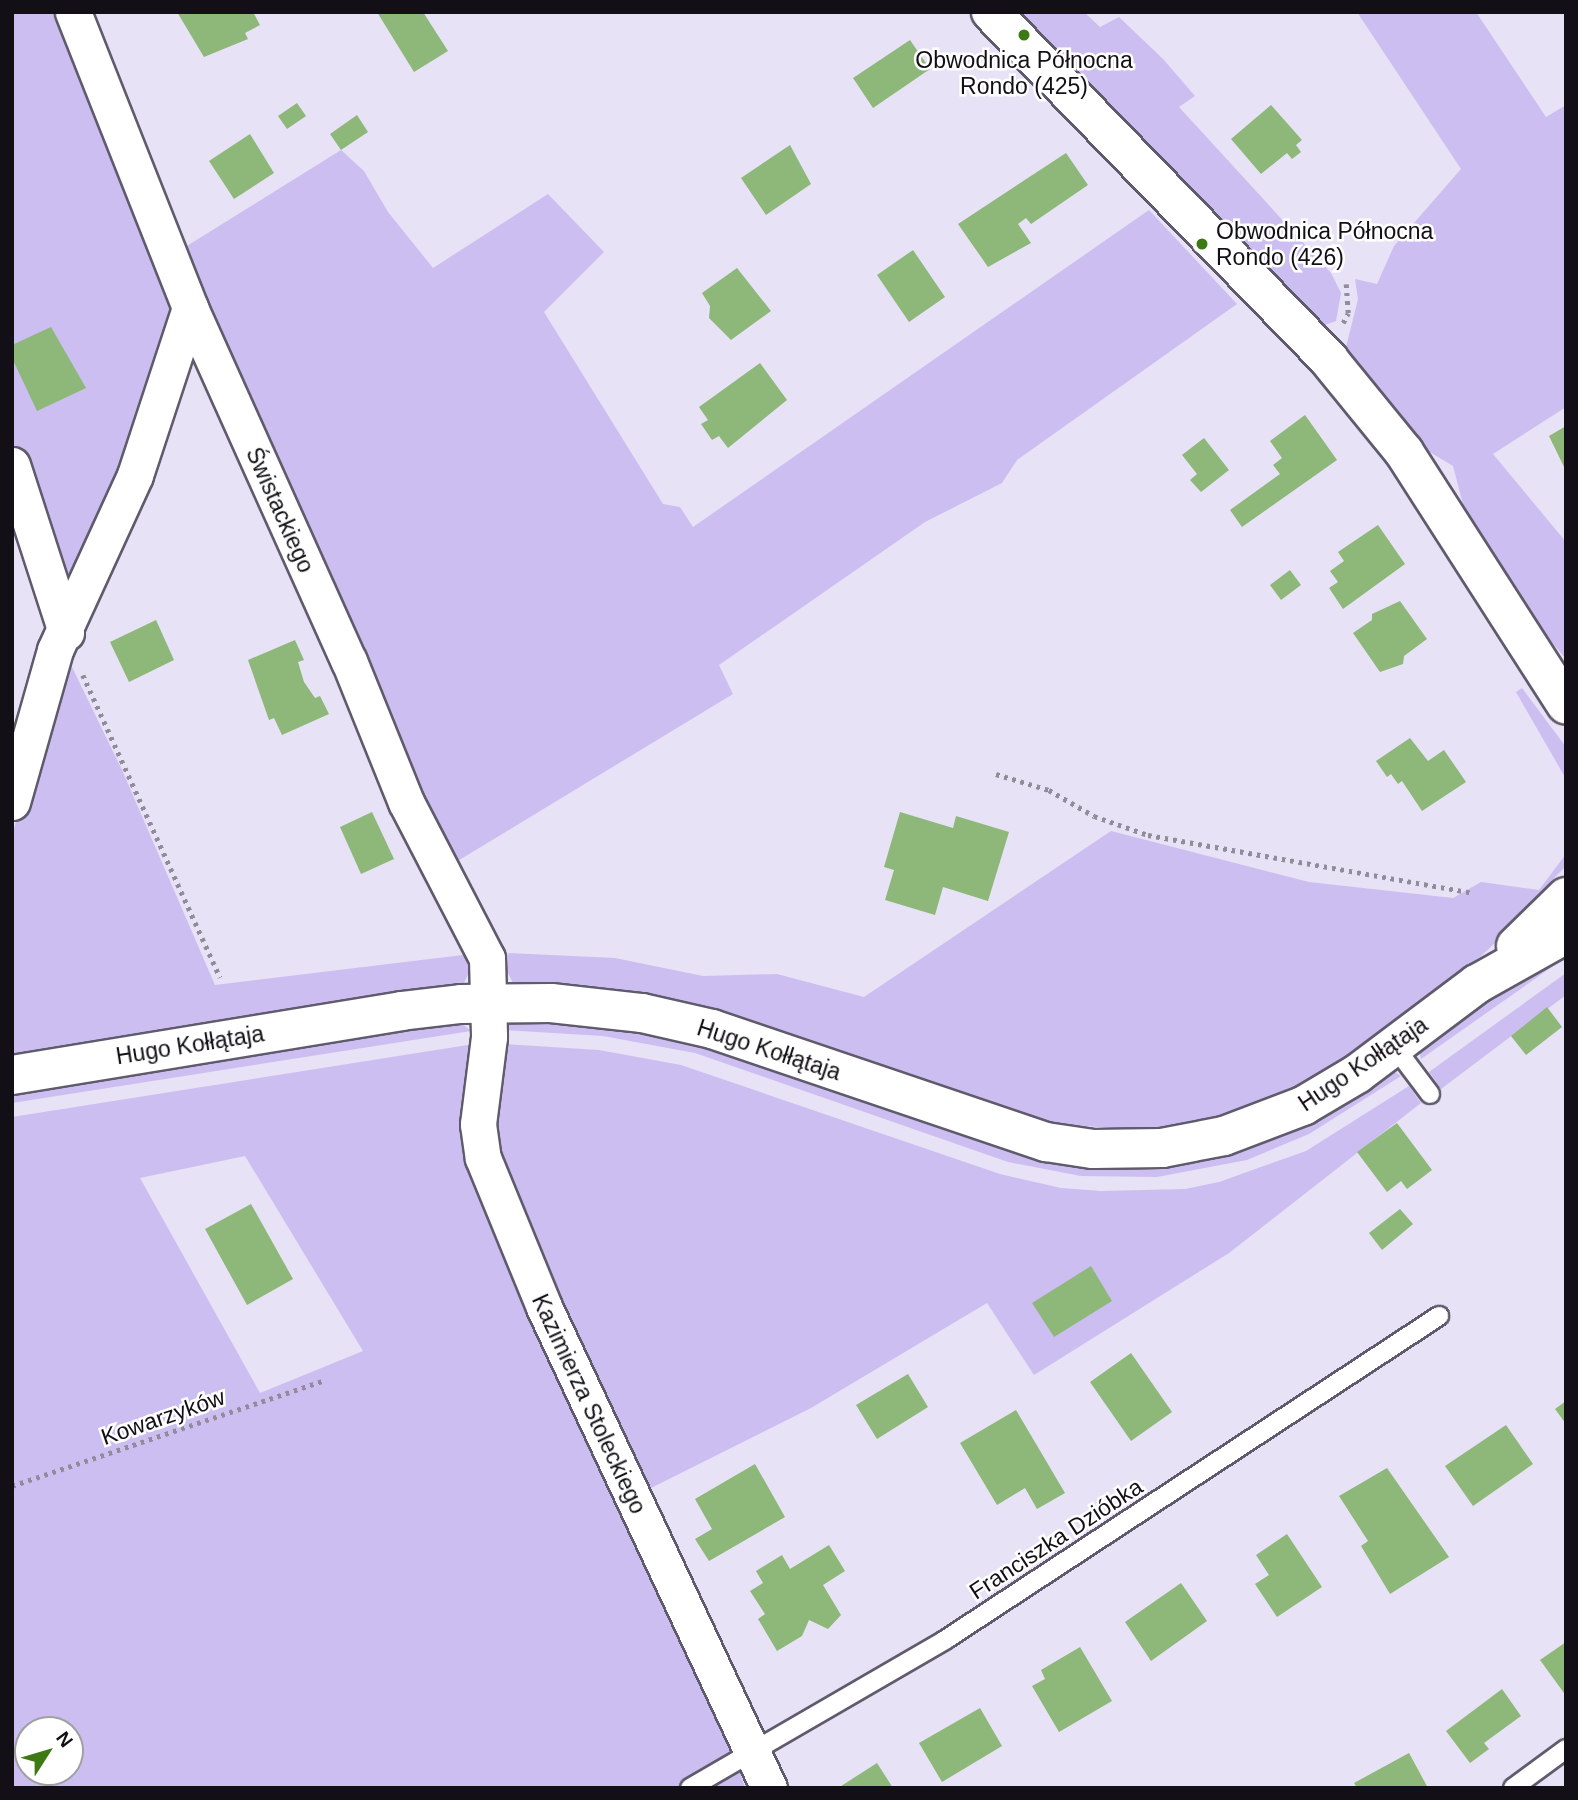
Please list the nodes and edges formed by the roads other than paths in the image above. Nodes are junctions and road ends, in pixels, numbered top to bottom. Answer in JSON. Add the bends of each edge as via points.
{"nodes":[{"id":1,"x":73,"y":12,"type":"edge"},
{"id":2,"x":991,"y":12,"type":"edge"},
{"id":3,"x":190,"y":308,"type":"junction"},
{"id":4,"x":12,"y":466,"type":"edge"},
{"id":5,"x":66,"y":632,"type":"junction"},
{"id":6,"x":1554,"y":674,"type":"edge"},
{"id":7,"x":1566,"y":704,"type":"edge"},
{"id":8,"x":12,"y":802,"type":"edge"},
{"id":9,"x":1566,"y":897,"type":"edge"},
{"id":10,"x":1566,"y":934,"type":"edge"},
{"id":11,"x":1477,"y":985,"type":"junction"},
{"id":12,"x":487,"y":1003,"type":"junction"},
{"id":13,"x":1394,"y":1046,"type":"junction"},
{"id":14,"x":12,"y":1075,"type":"edge"},
{"id":15,"x":1430,"y":1094,"type":"dead end"},
{"id":16,"x":1439,"y":1316,"type":"dead end"},
{"id":17,"x":1566,"y":1749,"type":"edge"},
{"id":18,"x":751,"y":1756,"type":"junction"},
{"id":19,"x":690,"y":1788,"type":"edge"},
{"id":20,"x":769,"y":1788,"type":"edge"},
{"id":21,"x":1513,"y":1788,"type":"edge"}],
"edges":[{"from":1,"to":3,"type":"street","name":"Świstackiego"},
{"from":2,"to":6,"type":"street","via":[[1329,360],[1404,452]]},
{"from":3,"to":5,"type":"street","via":[[135,475]]},
{"from":3,"to":12,"type":"street","name":"Świstackiego","via":[[349,661],[406,802],[487,958]]},
{"from":4,"to":5,"type":"street"},
{"from":5,"to":8,"type":"street","via":[[55,650],[30,728]]},
{"from":6,"to":7,"type":"street"},
{"from":9,"to":11,"type":"street","name":"Hugo Kołłątaja"},
{"from":10,"to":11,"type":"street","name":"Hugo Kołłątaja"},
{"from":11,"to":13,"type":"street","name":"Hugo Kołłątaja"},
{"from":12,"to":13,"type":"street","name":"Hugo Kołłątaja","via":[[613,1009],[712,1029],[994,1128],[1093,1149],[1180,1146],[1266,1122],[1330,1091]]},
{"from":12,"to":14,"type":"street","name":"Hugo Kołłątaja","via":[[401,1011]]},
{"from":12,"to":18,"type":"street","name":"Kazimierza Stoleckiego","via":[[488,1058],[478,1124],[483,1158],[544,1307],[614,1449]]},
{"from":13,"to":15,"type":"lane"},
{"from":16,"to":18,"type":"lane","name":"Franciszka Dzióbka","via":[[945,1640]]},
{"from":17,"to":21,"type":"lane"},
{"from":18,"to":19,"type":"lane","name":"Franciszka Dzióbka"},
{"from":18,"to":20,"type":"street","name":"Kazimierza Stoleckiego"}]}
